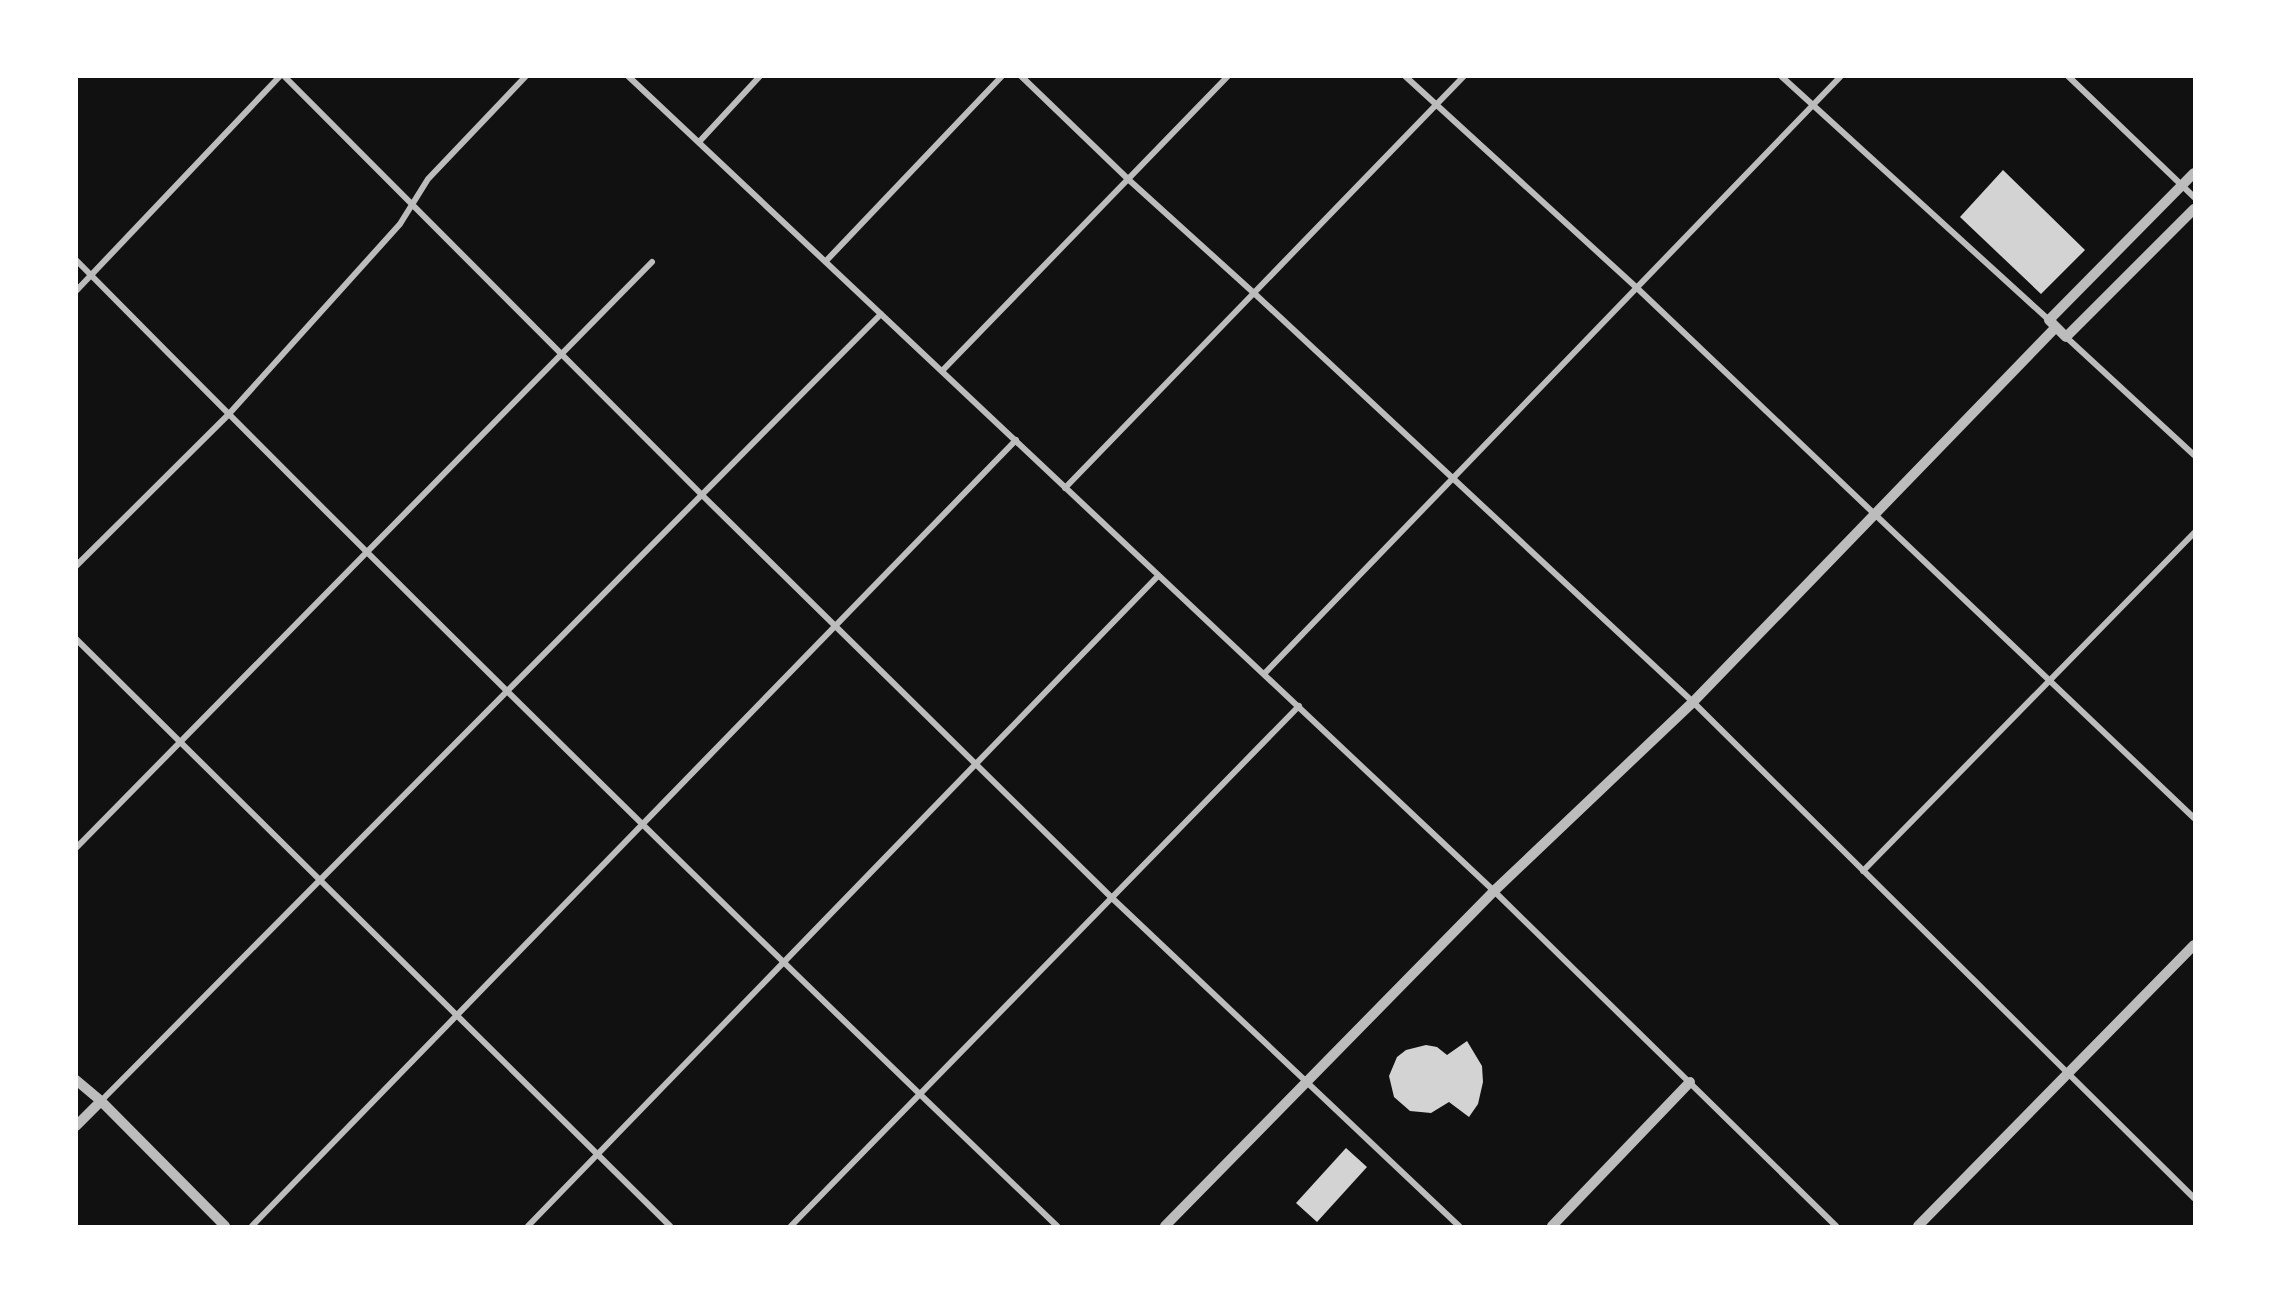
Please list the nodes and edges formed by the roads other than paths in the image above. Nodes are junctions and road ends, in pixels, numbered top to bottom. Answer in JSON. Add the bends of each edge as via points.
{"nodes":[{"id":1,"x":282,"y":76,"type":"edge"},
{"id":2,"x":526,"y":76,"type":"edge"},
{"id":3,"x":628,"y":76,"type":"edge"},
{"id":4,"x":760,"y":76,"type":"edge"},
{"id":5,"x":1002,"y":76,"type":"edge"},
{"id":6,"x":1021,"y":76,"type":"edge"},
{"id":7,"x":1228,"y":76,"type":"edge"},
{"id":8,"x":1405,"y":76,"type":"edge"},
{"id":9,"x":1464,"y":76,"type":"edge"},
{"id":10,"x":1781,"y":76,"type":"edge"},
{"id":11,"x":1841,"y":76,"type":"edge"},
{"id":12,"x":2068,"y":76,"type":"edge"},
{"id":13,"x":1436,"y":105,"type":"junction"},
{"id":14,"x":1812,"y":107,"type":"junction"},
{"id":15,"x":699,"y":142,"type":"junction"},
{"id":16,"x":2194,"y":173,"type":"edge"},
{"id":17,"x":1129,"y":180,"type":"junction"},
{"id":18,"x":2182,"y":185,"type":"junction"},
{"id":19,"x":2194,"y":197,"type":"edge"},
{"id":20,"x":413,"y":203,"type":"junction"},
{"id":21,"x":2194,"y":209,"type":"edge"},
{"id":22,"x":76,"y":260,"type":"edge"},
{"id":23,"x":826,"y":261,"type":"junction"},
{"id":24,"x":652,"y":262,"type":"dead end"},
{"id":25,"x":91,"y":275,"type":"junction"},
{"id":26,"x":1637,"y":288,"type":"junction"},
{"id":27,"x":76,"y":291,"type":"edge"},
{"id":28,"x":1255,"y":294,"type":"junction"},
{"id":29,"x":881,"y":314,"type":"junction"},
{"id":30,"x":2053,"y":323,"type":"junction"},
{"id":31,"x":2066,"y":337,"type":"junction"},
{"id":32,"x":561,"y":354,"type":"junction"},
{"id":33,"x":942,"y":371,"type":"junction"},
{"id":34,"x":228,"y":415,"type":"junction"},
{"id":35,"x":1016,"y":440,"type":"junction"},
{"id":36,"x":2194,"y":455,"type":"edge"},
{"id":37,"x":1453,"y":480,"type":"junction"},
{"id":38,"x":1065,"y":488,"type":"junction"},
{"id":39,"x":702,"y":495,"type":"junction"},
{"id":40,"x":1876,"y":515,"type":"junction"},
{"id":41,"x":2194,"y":533,"type":"edge"},
{"id":42,"x":366,"y":553,"type":"junction"},
{"id":43,"x":76,"y":566,"type":"edge"},
{"id":44,"x":1158,"y":576,"type":"junction"},
{"id":45,"x":836,"y":626,"type":"junction"},
{"id":46,"x":76,"y":639,"type":"edge"},
{"id":47,"x":1264,"y":674,"type":"junction"},
{"id":48,"x":2048,"y":681,"type":"junction"},
{"id":49,"x":507,"y":692,"type":"junction"},
{"id":50,"x":1693,"y":702,"type":"junction"},
{"id":51,"x":1299,"y":706,"type":"junction"},
{"id":52,"x":180,"y":741,"type":"junction"},
{"id":53,"x":977,"y":763,"type":"junction"},
{"id":54,"x":2194,"y":818,"type":"edge"},
{"id":55,"x":643,"y":825,"type":"junction"},
{"id":56,"x":76,"y":848,"type":"edge"},
{"id":57,"x":1863,"y":871,"type":"junction"},
{"id":58,"x":320,"y":880,"type":"junction"},
{"id":59,"x":1494,"y":891,"type":"junction"},
{"id":60,"x":1112,"y":898,"type":"junction"},
{"id":61,"x":2194,"y":945,"type":"edge"},
{"id":62,"x":784,"y":962,"type":"junction"},
{"id":63,"x":458,"y":1015,"type":"junction"},
{"id":64,"x":2070,"y":1072,"type":"junction"},
{"id":65,"x":76,"y":1080,"type":"edge"},
{"id":66,"x":1308,"y":1081,"type":"junction"},
{"id":67,"x":1690,"y":1082,"type":"junction"},
{"id":68,"x":920,"y":1095,"type":"junction"},
{"id":69,"x":101,"y":1101,"type":"junction"},
{"id":70,"x":76,"y":1126,"type":"edge"},
{"id":71,"x":598,"y":1155,"type":"junction"},
{"id":72,"x":2194,"y":1198,"type":"edge"},
{"id":73,"x":225,"y":1227,"type":"edge"},
{"id":74,"x":252,"y":1227,"type":"edge"},
{"id":75,"x":528,"y":1227,"type":"edge"},
{"id":76,"x":670,"y":1227,"type":"edge"},
{"id":77,"x":791,"y":1227,"type":"edge"},
{"id":78,"x":1057,"y":1227,"type":"edge"},
{"id":79,"x":1165,"y":1227,"type":"edge"},
{"id":80,"x":1459,"y":1227,"type":"edge"},
{"id":81,"x":1552,"y":1227,"type":"edge"},
{"id":82,"x":1836,"y":1227,"type":"edge"},
{"id":83,"x":1918,"y":1227,"type":"edge"}],
"edges":[{"from":1,"to":20,"type":"street"},
{"from":1,"to":25,"type":"street"},
{"from":2,"to":20,"type":"street","via":[[428,179]]},
{"from":3,"to":15,"type":"street"},
{"from":4,"to":15,"type":"street"},
{"from":5,"to":23,"type":"street"},
{"from":6,"to":17,"type":"street"},
{"from":7,"to":17,"type":"street"},
{"from":8,"to":13,"type":"street"},
{"from":9,"to":13,"type":"street"},
{"from":10,"to":14,"type":"street"},
{"from":11,"to":14,"type":"street"},
{"from":12,"to":18,"type":"street"},
{"from":13,"to":26,"type":"street"},
{"from":13,"to":28,"type":"street"},
{"from":14,"to":26,"type":"street"},
{"from":14,"to":30,"type":"street"},
{"from":15,"to":23,"type":"street"},
{"from":16,"to":18,"type":"street"},
{"from":17,"to":28,"type":"street"},
{"from":17,"to":33,"type":"street"},
{"from":18,"to":19,"type":"street"},
{"from":18,"to":30,"type":"street"},
{"from":20,"to":32,"type":"street"},
{"from":20,"to":34,"type":"street","via":[[400,224]]},
{"from":21,"to":31,"type":"street"},
{"from":22,"to":25,"type":"street"},
{"from":23,"to":29,"type":"street"},
{"from":24,"to":32,"type":"street"},
{"from":25,"to":27,"type":"street"},
{"from":25,"to":34,"type":"street"},
{"from":26,"to":37,"type":"street"},
{"from":26,"to":40,"type":"street"},
{"from":28,"to":37,"type":"street"},
{"from":28,"to":38,"type":"street"},
{"from":29,"to":33,"type":"street"},
{"from":29,"to":39,"type":"street"},
{"from":30,"to":31,"type":"street"},
{"from":30,"to":40,"type":"street"},
{"from":31,"to":36,"type":"street"},
{"from":32,"to":39,"type":"street"},
{"from":32,"to":42,"type":"street"},
{"from":33,"to":35,"type":"street"},
{"from":34,"to":42,"type":"street"},
{"from":34,"to":43,"type":"street"},
{"from":35,"to":38,"type":"street"},
{"from":35,"to":45,"type":"street"},
{"from":37,"to":47,"type":"street"},
{"from":37,"to":50,"type":"street"},
{"from":38,"to":44,"type":"street"},
{"from":39,"to":45,"type":"street"},
{"from":39,"to":49,"type":"street"},
{"from":40,"to":48,"type":"street"},
{"from":40,"to":50,"type":"street"},
{"from":41,"to":48,"type":"street"},
{"from":42,"to":49,"type":"street"},
{"from":42,"to":52,"type":"street"},
{"from":44,"to":47,"type":"street"},
{"from":44,"to":53,"type":"street"},
{"from":45,"to":53,"type":"street"},
{"from":45,"to":55,"type":"street"},
{"from":46,"to":52,"type":"street"},
{"from":47,"to":51,"type":"street"},
{"from":48,"to":54,"type":"street"},
{"from":48,"to":57,"type":"street"},
{"from":49,"to":55,"type":"street"},
{"from":49,"to":58,"type":"street"},
{"from":50,"to":57,"type":"street"},
{"from":50,"to":59,"type":"street"},
{"from":51,"to":59,"type":"street"},
{"from":51,"to":60,"type":"street"},
{"from":52,"to":56,"type":"street"},
{"from":52,"to":58,"type":"street"},
{"from":53,"to":60,"type":"street"},
{"from":53,"to":62,"type":"street"},
{"from":55,"to":62,"type":"street"},
{"from":55,"to":63,"type":"street"},
{"from":57,"to":64,"type":"street"},
{"from":58,"to":63,"type":"street"},
{"from":58,"to":69,"type":"street"},
{"from":59,"to":66,"type":"street"},
{"from":59,"to":67,"type":"street"},
{"from":60,"to":66,"type":"street"},
{"from":60,"to":68,"type":"street"},
{"from":61,"to":64,"type":"street"},
{"from":62,"to":68,"type":"street"},
{"from":62,"to":71,"type":"street"},
{"from":63,"to":71,"type":"street"},
{"from":63,"to":74,"type":"street"},
{"from":64,"to":72,"type":"street"},
{"from":64,"to":83,"type":"street"},
{"from":65,"to":69,"type":"street"},
{"from":66,"to":79,"type":"street"},
{"from":66,"to":80,"type":"street"},
{"from":67,"to":81,"type":"street"},
{"from":67,"to":82,"type":"street"},
{"from":68,"to":77,"type":"street"},
{"from":68,"to":78,"type":"street"},
{"from":69,"to":70,"type":"street"},
{"from":69,"to":73,"type":"street"},
{"from":71,"to":75,"type":"street"},
{"from":71,"to":76,"type":"street"}]}
